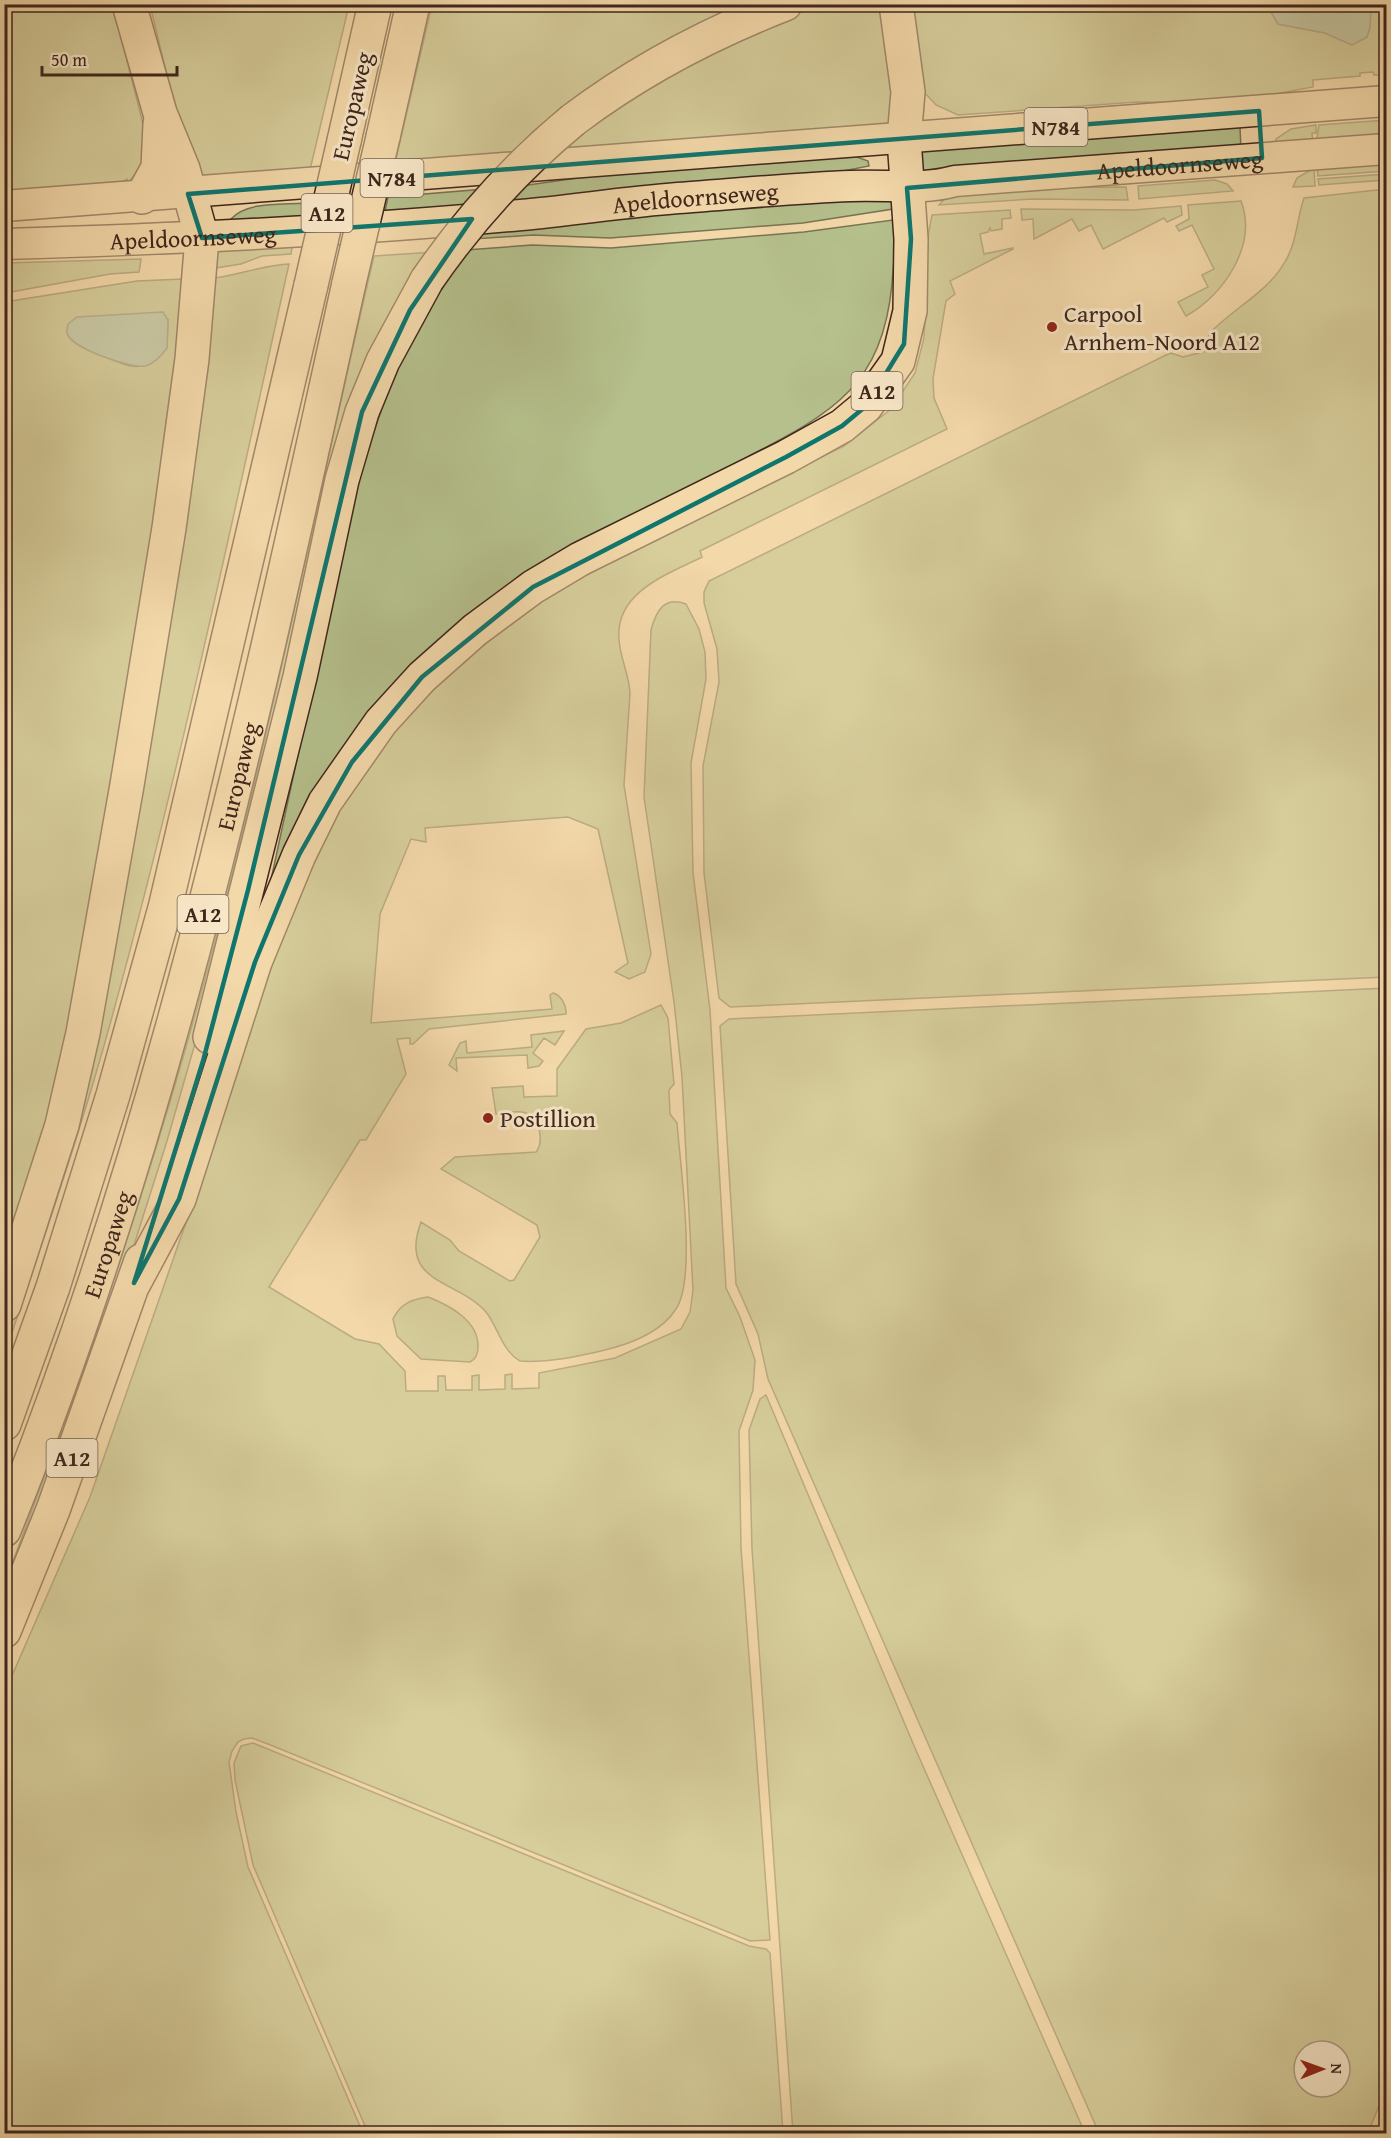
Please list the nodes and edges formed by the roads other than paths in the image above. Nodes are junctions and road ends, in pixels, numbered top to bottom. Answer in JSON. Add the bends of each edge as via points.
{"nodes":[{"id":1,"x":129,"y":4,"type":"edge"},
{"id":2,"x":375,"y":4,"type":"edge"},
{"id":3,"x":413,"y":4,"type":"edge"},
{"id":4,"x":785,"y":4,"type":"edge"},
{"id":5,"x":896,"y":4,"type":"edge"},
{"id":6,"x":1386,"y":101,"type":"edge"},
{"id":7,"x":1259,"y":111,"type":"junction"},
{"id":8,"x":160,"y":113,"type":"junction"},
{"id":9,"x":904,"y":139,"type":"junction"},
{"id":10,"x":1386,"y":149,"type":"edge"},
{"id":11,"x":1262,"y":158,"type":"junction"},
{"id":12,"x":907,"y":188,"type":"junction"},
{"id":13,"x":188,"y":194,"type":"junction"},
{"id":14,"x":142,"y":197,"type":"junction"},
{"id":15,"x":4,"y":206,"type":"edge"},
{"id":16,"x":202,"y":238,"type":"junction"},
{"id":17,"x":4,"y":244,"type":"edge"},
{"id":18,"x":134,"y":1283,"type":"junction"},
{"id":19,"x":4,"y":1305,"type":"edge"},
{"id":20,"x":4,"y":1424,"type":"edge"},
{"id":21,"x":4,"y":1530,"type":"edge"},
{"id":22,"x":4,"y":1631,"type":"edge"}],
"edges":[{"from":1,"to":8,"type":"highway"},
{"from":2,"to":20,"type":"highway","name":"Europaweg","number":"A12","bridge":true,"via":[[165,908],[113,1095],[53,1287]]},
{"from":3,"to":21,"type":"highway","name":"Europaweg","number":"A12","bridge":true,"via":[[264,672],[213,878],[101,1271]]},
{"from":4,"to":18,"type":"highway","number":"A12","bridge":true,"via":[[713,34],[636,75],[531,155],[478,210],[427,280],[383,361],[362,412],[342,480],[300,677],[203,1061]]},
{"from":5,"to":9,"type":"highway","via":[[908,93]]},
{"from":6,"to":7,"type":"main road","name":"Apeldoornseweg","number":"N784"},
{"from":7,"to":9,"type":"main road","name":"Apeldoornseweg","number":"N784"},
{"from":7,"to":11,"type":"main road"},
{"from":8,"to":13,"type":"highway","via":[[183,169]]},
{"from":8,"to":14,"type":"highway","via":[[158,168]]},
{"from":9,"to":12,"type":"highway"},
{"from":9,"to":13,"type":"main road","name":"Apeldoornseweg","number":"N784"},
{"from":10,"to":11,"type":"main road","name":"Apeldoornseweg","number":"N784"},
{"from":11,"to":12,"type":"main road","name":"Apeldoornseweg","number":"N784"},
{"from":12,"to":16,"type":"main road","name":"Apeldoornseweg","number":"N784","via":[[854,185],[606,204],[522,215]]},
{"from":12,"to":18,"type":"highway","number":"A12","via":[[911,239],[904,344],[898,361],[866,406],[842,426],[786,457],[580,559],[534,587],[475,630],[422,677],[381,722],[352,762],[325,802],[299,855],[255,962],[179,1198]]},
{"from":13,"to":14,"type":"main road","name":"Apeldoornseweg","number":"N784"},
{"from":13,"to":16,"type":"highway"},
{"from":14,"to":15,"type":"main road","name":"Apeldoornseweg","number":"N784"},
{"from":16,"to":17,"type":"main road","name":"Apeldoornseweg","number":"N784"},
{"from":16,"to":19,"type":"highway","via":[[192,358],[171,516],[103,928],[62,1125]]},
{"from":18,"to":22,"type":"highway","number":"A12","via":[[53,1510]]}]}
